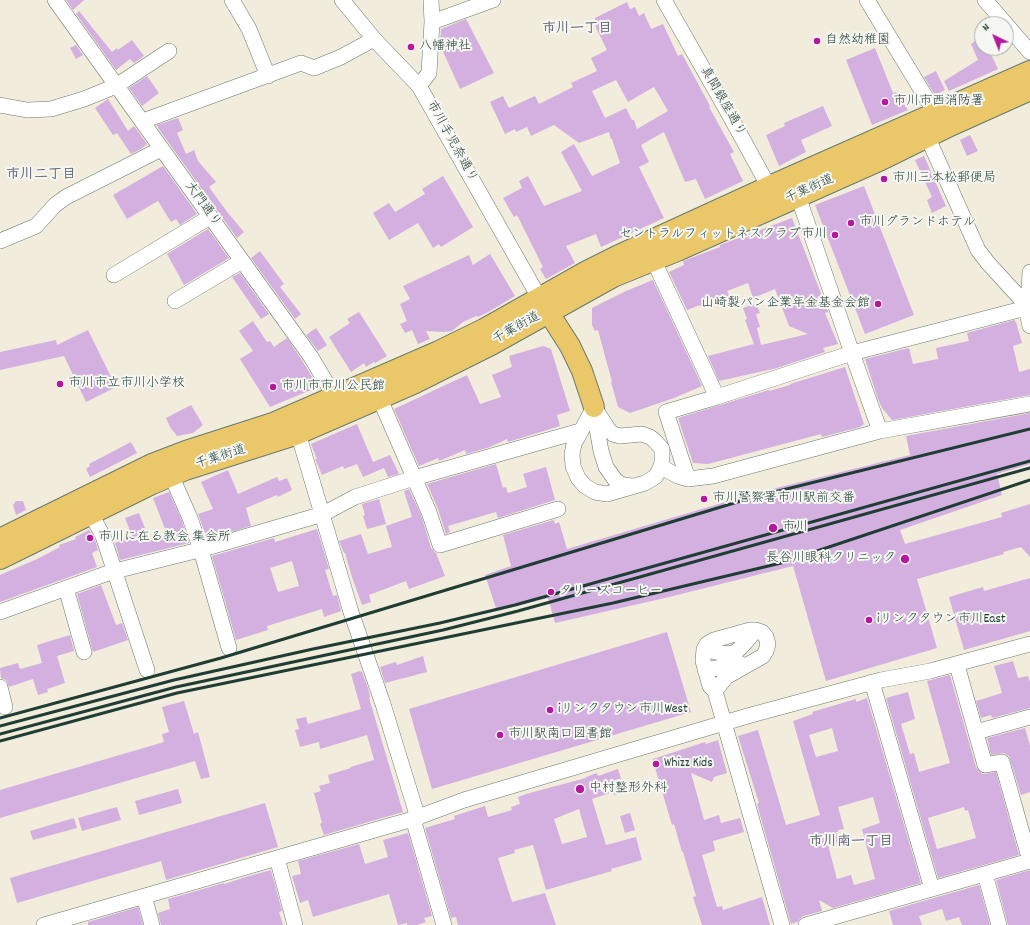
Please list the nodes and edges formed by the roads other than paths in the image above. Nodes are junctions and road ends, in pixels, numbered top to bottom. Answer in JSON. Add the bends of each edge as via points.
{"nodes":[{"id":1,"x":55,"y":0,"type":"edge"},
{"id":2,"x":232,"y":0,"type":"edge"},
{"id":3,"x":342,"y":0,"type":"edge"},
{"id":4,"x":431,"y":0,"type":"edge"},
{"id":5,"x":492,"y":0,"type":"edge"},
{"id":6,"x":664,"y":0,"type":"edge"},
{"id":7,"x":867,"y":0,"type":"edge"},
{"id":8,"x":985,"y":0,"type":"edge"},
{"id":9,"x":432,"y":22,"type":"junction"},
{"id":10,"x":374,"y":39,"type":"junction"},
{"id":11,"x":170,"y":51,"type":"dead end"},
{"id":12,"x":1030,"y":52,"type":"edge"},
{"id":13,"x":1030,"y":72,"type":"edge"},
{"id":14,"x":268,"y":76,"type":"junction"},
{"id":15,"x":116,"y":86,"type":"junction"},
{"id":16,"x":419,"y":86,"type":"junction"},
{"id":17,"x":1030,"y":89,"type":"edge"},
{"id":18,"x":0,"y":105,"type":"edge"},
{"id":19,"x":143,"y":121,"type":"junction"},
{"id":20,"x":928,"y":124,"type":"junction"},
{"id":21,"x":162,"y":149,"type":"junction"},
{"id":22,"x":774,"y":196,"type":"junction"},
{"id":23,"x":798,"y":196,"type":"junction"},
{"id":24,"x":210,"y":217,"type":"junction"},
{"id":25,"x":0,"y":241,"type":"edge"},
{"id":26,"x":653,"y":259,"type":"junction"},
{"id":27,"x":242,"y":261,"type":"junction"},
{"id":28,"x":1030,"y":272,"type":"edge"},
{"id":29,"x":114,"y":275,"type":"dead end"},
{"id":30,"x":175,"y":301,"type":"dead end"},
{"id":31,"x":544,"y":305,"type":"junction"},
{"id":32,"x":1026,"y":305,"type":"edge"},
{"id":33,"x":1030,"y":326,"type":"edge"},
{"id":34,"x":852,"y":353,"type":"junction"},
{"id":35,"x":717,"y":397,"type":"junction"},
{"id":36,"x":379,"y":398,"type":"junction"},
{"id":37,"x":1030,"y":404,"type":"edge"},
{"id":38,"x":340,"y":406,"type":"junction"},
{"id":39,"x":594,"y":407,"type":"junction"},
{"id":40,"x":580,"y":431,"type":"junction"},
{"id":41,"x":880,"y":431,"type":"junction"},
{"id":42,"x":298,"y":433,"type":"junction"},
{"id":43,"x":613,"y":434,"type":"junction"},
{"id":44,"x":601,"y":451,"type":"junction"},
{"id":45,"x":661,"y":467,"type":"junction"},
{"id":46,"x":171,"y":475,"type":"junction"},
{"id":47,"x":414,"y":478,"type":"junction"},
{"id":48,"x":688,"y":479,"type":"junction"},
{"id":49,"x":632,"y":486,"type":"junction"},
{"id":50,"x":558,"y":508,"type":"dead end"},
{"id":51,"x":91,"y":514,"type":"junction"},
{"id":52,"x":323,"y":514,"type":"junction"},
{"id":53,"x":0,"y":540,"type":"edge"},
{"id":54,"x":201,"y":550,"type":"junction"},
{"id":55,"x":0,"y":558,"type":"edge"},
{"id":56,"x":115,"y":571,"type":"junction"},
{"id":57,"x":66,"y":588,"type":"junction"},
{"id":58,"x":0,"y":612,"type":"edge"},
{"id":59,"x":229,"y":648,"type":"dead end"},
{"id":60,"x":1029,"y":648,"type":"edge"},
{"id":61,"x":84,"y":652,"type":"dead end"},
{"id":62,"x":754,"y":661,"type":"junction"},
{"id":63,"x":957,"y":665,"type":"junction"},
{"id":64,"x":147,"y":670,"type":"dead end"},
{"id":65,"x":705,"y":670,"type":"junction"},
{"id":66,"x":872,"y":682,"type":"junction"},
{"id":67,"x":0,"y":687,"type":"edge"},
{"id":68,"x":715,"y":691,"type":"junction"},
{"id":69,"x":5,"y":707,"type":"dead end"},
{"id":70,"x":1029,"y":722,"type":"edge"},
{"id":71,"x":724,"y":723,"type":"junction"},
{"id":72,"x":976,"y":732,"type":"junction"},
{"id":73,"x":415,"y":818,"type":"junction"},
{"id":74,"x":277,"y":858,"type":"junction"},
{"id":75,"x":1030,"y":861,"type":"edge"},
{"id":76,"x":985,"y":874,"type":"junction"},
{"id":77,"x":932,"y":889,"type":"junction"},
{"id":78,"x":144,"y":896,"type":"junction"},
{"id":79,"x":73,"y":921,"type":"edge"},
{"id":80,"x":44,"y":925,"type":"edge"},
{"id":81,"x":152,"y":925,"type":"edge"},
{"id":82,"x":295,"y":925,"type":"edge"},
{"id":83,"x":444,"y":925,"type":"edge"},
{"id":84,"x":782,"y":925,"type":"edge"},
{"id":85,"x":806,"y":925,"type":"edge"},
{"id":86,"x":1000,"y":925,"type":"edge"}],
"edges":[{"from":1,"to":15,"type":"street","name":"大門通り"},
{"from":2,"to":14,"type":"street","via":[[249,29]]},
{"from":3,"to":10,"type":"street","name":"市川手児奈通り"},
{"from":4,"to":9,"type":"street"},
{"from":5,"to":9,"type":"street"},
{"from":6,"to":22,"type":"street","name":"真間銀座通り"},
{"from":7,"to":20,"type":"street"},
{"from":8,"to":12,"type":"street"},
{"from":9,"to":16,"type":"street","via":[[429,73]]},
{"from":10,"to":14,"type":"street","via":[[314,68],[301,63]]},
{"from":10,"to":16,"type":"street","name":"市川手児奈通り"},
{"from":11,"to":15,"type":"street"},
{"from":13,"to":20,"type":"highway","name":"千葉街道"},
{"from":14,"to":19,"type":"street"},
{"from":15,"to":18,"type":"street","via":[[51,108],[27,110]]},
{"from":15,"to":19,"type":"street","name":"大門通り"},
{"from":16,"to":31,"type":"street","name":"市川手児奈通り"},
{"from":17,"to":20,"type":"highway","name":"千葉街道"},
{"from":19,"to":21,"type":"street","name":"大門通り"},
{"from":20,"to":22,"type":"highway","name":"千葉街道"},
{"from":20,"to":23,"type":"highway","name":"千葉街道","via":[[881,159]]},
{"from":20,"to":32,"type":"street","via":[[978,250]]},
{"from":21,"to":24,"type":"street","name":"大門通り"},
{"from":21,"to":25,"type":"street","via":[[66,197],[36,226]]},
{"from":22,"to":23,"type":"highway","name":"千葉街道"},
{"from":22,"to":26,"type":"highway","name":"千葉街道","via":[[677,250]]},
{"from":22,"to":31,"type":"highway","name":"千葉街道","via":[[616,257],[587,272]]},
{"from":23,"to":34,"type":"street"},
{"from":24,"to":27,"type":"street","name":"大門通り"},
{"from":24,"to":29,"type":"street"},
{"from":26,"to":31,"type":"highway","name":"千葉街道"},
{"from":26,"to":35,"type":"street"},
{"from":27,"to":30,"type":"street"},
{"from":27,"to":38,"type":"street","name":"大門通り","via":[[311,357]]},
{"from":28,"to":32,"type":"street"},
{"from":31,"to":36,"type":"highway","name":"千葉街道","via":[[460,361]]},
{"from":31,"to":38,"type":"highway","name":"千葉街道","via":[[502,320]]},
{"from":31,"to":39,"type":"main road","via":[[576,358]]},
{"from":32,"to":33,"type":"street"},
{"from":32,"to":34,"type":"street"},
{"from":34,"to":35,"type":"street"},
{"from":34,"to":41,"type":"street"},
{"from":35,"to":48,"type":"street","via":[[666,412]]},
{"from":36,"to":38,"type":"highway","name":"千葉街道"},
{"from":36,"to":47,"type":"street"},
{"from":37,"to":41,"type":"street"},
{"from":38,"to":42,"type":"highway","name":"千葉街道"},
{"from":38,"to":53,"type":"highway","name":"千葉街道","via":[[273,424],[170,457]]},
{"from":39,"to":40,"type":"street"},
{"from":39,"to":43,"type":"street"},
{"from":39,"to":44,"type":"street"},
{"from":40,"to":47,"type":"street"},
{"from":40,"to":49,"type":"street","via":[[572,454],[578,478],[585,486],[595,492],[607,494]]},
{"from":41,"to":48,"type":"street","via":[[713,476]]},
{"from":42,"to":46,"type":"highway","name":"千葉街道"},
{"from":42,"to":52,"type":"street"},
{"from":43,"to":44,"type":"street","via":[[607,439]]},
{"from":43,"to":45,"type":"street","via":[[650,436],[662,449]]},
{"from":44,"to":49,"type":"street","via":[[606,467],[616,481]]},
{"from":45,"to":48,"type":"street"},
{"from":45,"to":49,"type":"street","via":[[655,477]]},
{"from":46,"to":51,"type":"highway","name":"千葉街道"},
{"from":46,"to":54,"type":"street"},
{"from":47,"to":50,"type":"street","via":[[430,512],[440,545]]},
{"from":47,"to":52,"type":"street","via":[[355,497]]},
{"from":51,"to":55,"type":"highway","name":"千葉街道"},
{"from":51,"to":56,"type":"street","via":[[103,536]]},
{"from":52,"to":54,"type":"street"},
{"from":52,"to":73,"type":"street","via":[[351,612],[383,704]]},
{"from":54,"to":56,"type":"street"},
{"from":54,"to":59,"type":"street"},
{"from":56,"to":57,"type":"street"},
{"from":56,"to":64,"type":"street"},
{"from":57,"to":58,"type":"street"},
{"from":57,"to":61,"type":"street"},
{"from":60,"to":63,"type":"street"},
{"from":62,"to":65,"type":"street"},
{"from":62,"to":65,"type":"street","via":[[763,656],[768,644],[762,632],[756,630],[736,652],[729,654],[704,649]]},
{"from":62,"to":68,"type":"street","via":[[726,677]]},
{"from":63,"to":66,"type":"street"},
{"from":63,"to":72,"type":"street"},
{"from":65,"to":68,"type":"street","via":[[710,686]]},
{"from":66,"to":71,"type":"street"},
{"from":66,"to":77,"type":"street"},
{"from":67,"to":69,"type":"street"},
{"from":68,"to":71,"type":"street"},
{"from":70,"to":72,"type":"street"},
{"from":71,"to":73,"type":"street","via":[[464,800]]},
{"from":71,"to":84,"type":"street"},
{"from":72,"to":75,"type":"street","via":[[985,765],[1002,762]]},
{"from":73,"to":74,"type":"street"},
{"from":73,"to":83,"type":"street"},
{"from":74,"to":78,"type":"street"},
{"from":74,"to":82,"type":"street"},
{"from":75,"to":76,"type":"street"},
{"from":76,"to":77,"type":"street"},
{"from":76,"to":86,"type":"street"},
{"from":77,"to":85,"type":"street"},
{"from":78,"to":79,"type":"street"},
{"from":78,"to":81,"type":"street"},
{"from":79,"to":80,"type":"street"}]}
